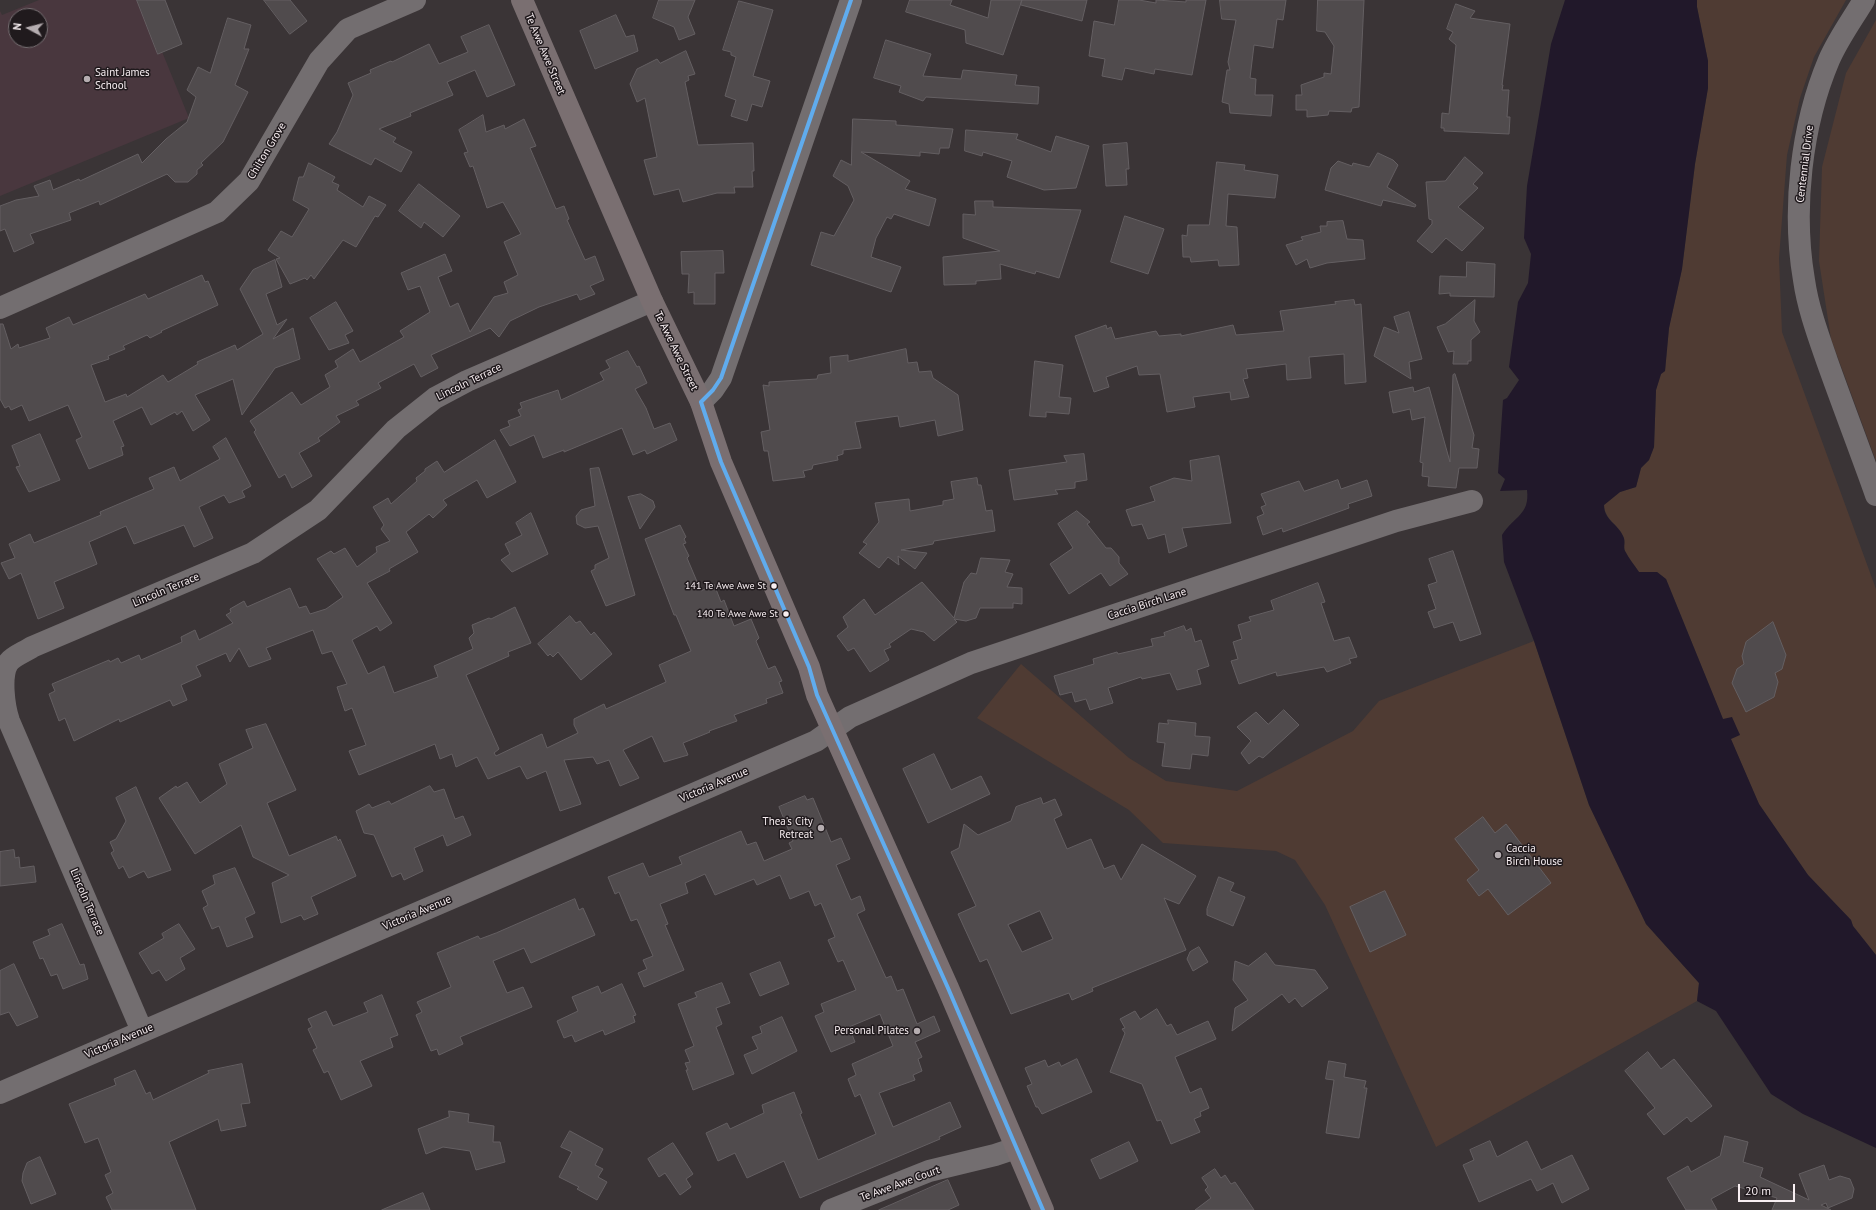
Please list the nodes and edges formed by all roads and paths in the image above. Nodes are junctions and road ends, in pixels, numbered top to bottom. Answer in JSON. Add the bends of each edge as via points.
{"nodes":[{"id":1,"x":415,"y":0,"type":"edge"},
{"id":2,"x":522,"y":0,"type":"edge"},
{"id":3,"x":851,"y":0,"type":"edge"},
{"id":4,"x":1864,"y":0,"type":"edge"},
{"id":5,"x":652,"y":300,"type":"junction"},
{"id":6,"x":0,"y":308,"type":"edge"},
{"id":7,"x":701,"y":402,"type":"junction"},
{"id":8,"x":1876,"y":495,"type":"edge"},
{"id":9,"x":1472,"y":501,"type":"dead end"},
{"id":10,"x":4,"y":662,"type":"edge"},
{"id":11,"x":832,"y":730,"type":"junction"},
{"id":12,"x":142,"y":1031,"type":"junction"},
{"id":13,"x":0,"y":1093,"type":"edge"},
{"id":14,"x":1016,"y":1148,"type":"junction"},
{"id":15,"x":831,"y":1210,"type":"edge"},
{"id":16,"x":1043,"y":1210,"type":"edge"}],
"edges":[{"from":1,"to":6,"type":"street","name":"Chilton Grove","via":[[348,29],[319,61],[249,181],[217,212]]},
{"from":2,"to":5,"type":"main road","name":"Te Awe Awe Street"},
{"from":3,"to":7,"type":"street","via":[[721,378]]},
{"from":4,"to":8,"type":"street","name":"Centennial Drive","via":[[1841,37],[1820,83],[1803,162],[1799,194],[1799,241],[1811,315]]},
{"from":5,"to":7,"type":"main road","name":"Te Awe Awe Street"},
{"from":5,"to":10,"type":"street","name":"Lincoln Terrace","via":[[466,381],[435,398],[396,429],[318,510],[254,553],[32,647]]},
{"from":7,"to":11,"type":"main road","name":"Te Awe Awe Street","via":[[721,462],[809,667],[817,695]]},
{"from":9,"to":11,"type":"street","name":"Caccia Birch Lane","via":[[1396,521],[971,663],[850,717]]},
{"from":10,"to":12,"type":"street","name":"Lincoln Terrace","via":[[4,705],[9,721]]},
{"from":11,"to":12,"type":"street","name":"Victoria Avenue","via":[[816,741]]},
{"from":11,"to":14,"type":"main road","name":"Te Awe Awe Street"},
{"from":12,"to":13,"type":"street","name":"Victoria Avenue"},
{"from":14,"to":15,"type":"street","name":"Te Awe Awe Court","via":[[929,1171]]},
{"from":14,"to":16,"type":"main road","name":"Te Awe Awe Street"}]}
